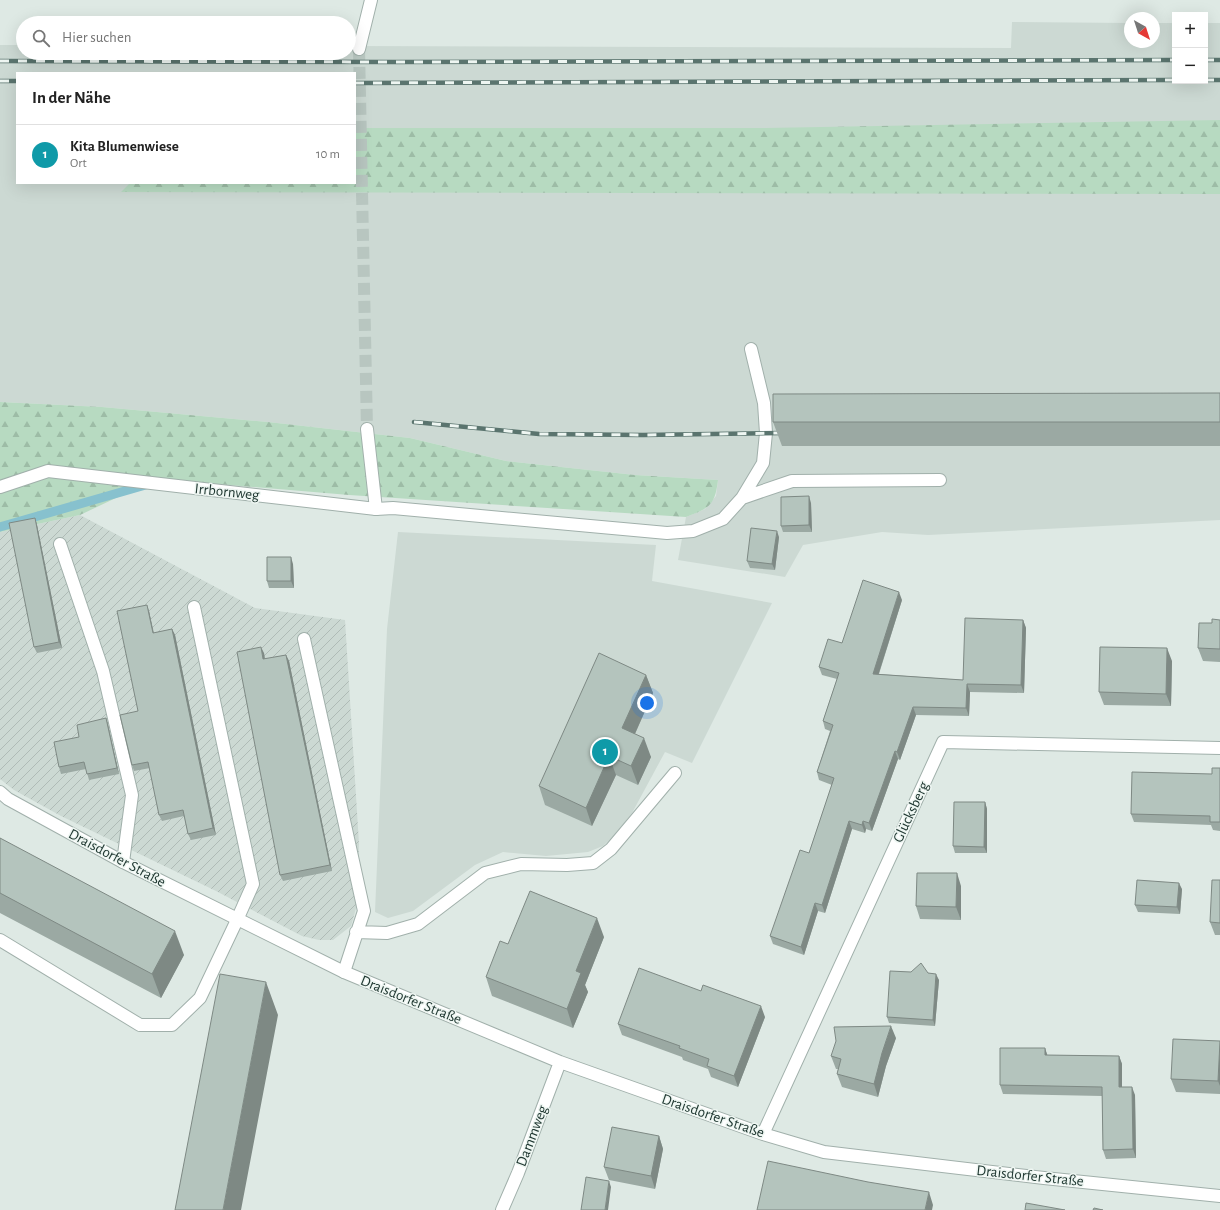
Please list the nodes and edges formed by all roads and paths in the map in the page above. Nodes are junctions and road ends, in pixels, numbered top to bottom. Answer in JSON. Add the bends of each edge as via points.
{"nodes":[{"id":1,"x":371,"y":0,"type":"edge"},
{"id":2,"x":359,"y":49,"type":"tunnel mouth"},
{"id":3,"x":751,"y":349,"type":"dead end"},
{"id":4,"x":367,"y":429,"type":"tunnel mouth"},
{"id":5,"x":940,"y":480,"type":"dead end"},
{"id":6,"x":0,"y":487,"type":"edge"},
{"id":7,"x":742,"y":498,"type":"junction"},
{"id":8,"x":376,"y":509,"type":"junction"},
{"id":9,"x":60,"y":544,"type":"dead end"},
{"id":10,"x":194,"y":606,"type":"dead end"},
{"id":11,"x":304,"y":639,"type":"dead end"},
{"id":12,"x":1220,"y":748,"type":"edge"},
{"id":13,"x":675,"y":773,"type":"dead end"},
{"id":14,"x":0,"y":792,"type":"edge"},
{"id":15,"x":123,"y":862,"type":"junction"},
{"id":16,"x":237,"y":920,"type":"junction"},
{"id":17,"x":356,"y":932,"type":"junction"},
{"id":18,"x":0,"y":940,"type":"edge"},
{"id":19,"x":344,"y":972,"type":"junction"},
{"id":20,"x":560,"y":1062,"type":"junction"},
{"id":21,"x":763,"y":1134,"type":"junction"},
{"id":22,"x":1220,"y":1196,"type":"edge"},
{"id":23,"x":502,"y":1210,"type":"edge"}],
"edges":[{"from":1,"to":2,"type":"street"},
{"from":3,"to":7,"type":"street","name":"Irrbornweg","via":[[764,403],[766,433],[763,463]]},
{"from":4,"to":8,"type":"street"},
{"from":5,"to":7,"type":"street","via":[[792,481]]},
{"from":6,"to":8,"type":"street","name":"Irrbornweg","via":[[48,471]]},
{"from":7,"to":8,"type":"street","name":"Irrbornweg","via":[[723,519],[693,531],[667,533],[393,508]]},
{"from":9,"to":15,"type":"street","via":[[103,671],[132,795]]},
{"from":10,"to":16,"type":"street","via":[[253,884]]},
{"from":11,"to":17,"type":"street","via":[[364,911]]},
{"from":12,"to":21,"type":"street","name":"Glücksberg","via":[[943,742]]},
{"from":13,"to":17,"type":"street","via":[[611,850],[593,863],[521,864],[485,873],[418,924],[386,933]]},
{"from":14,"to":15,"type":"street","name":"Draisdorfer Straße","via":[[8,799]]},
{"from":15,"to":16,"type":"street","name":"Draisdorfer Straße"},
{"from":16,"to":18,"type":"street","via":[[200,998],[172,1025],[140,1025]]},
{"from":16,"to":19,"type":"street","name":"Draisdorfer Straße"},
{"from":17,"to":19,"type":"street"},
{"from":19,"to":20,"type":"street","name":"Draisdorfer Straße"},
{"from":20,"to":21,"type":"street","name":"Draisdorfer Straße"},
{"from":20,"to":23,"type":"street","name":"Dammweg"},
{"from":21,"to":22,"type":"street","name":"Draisdorfer Straße","via":[[824,1152]]}]}
